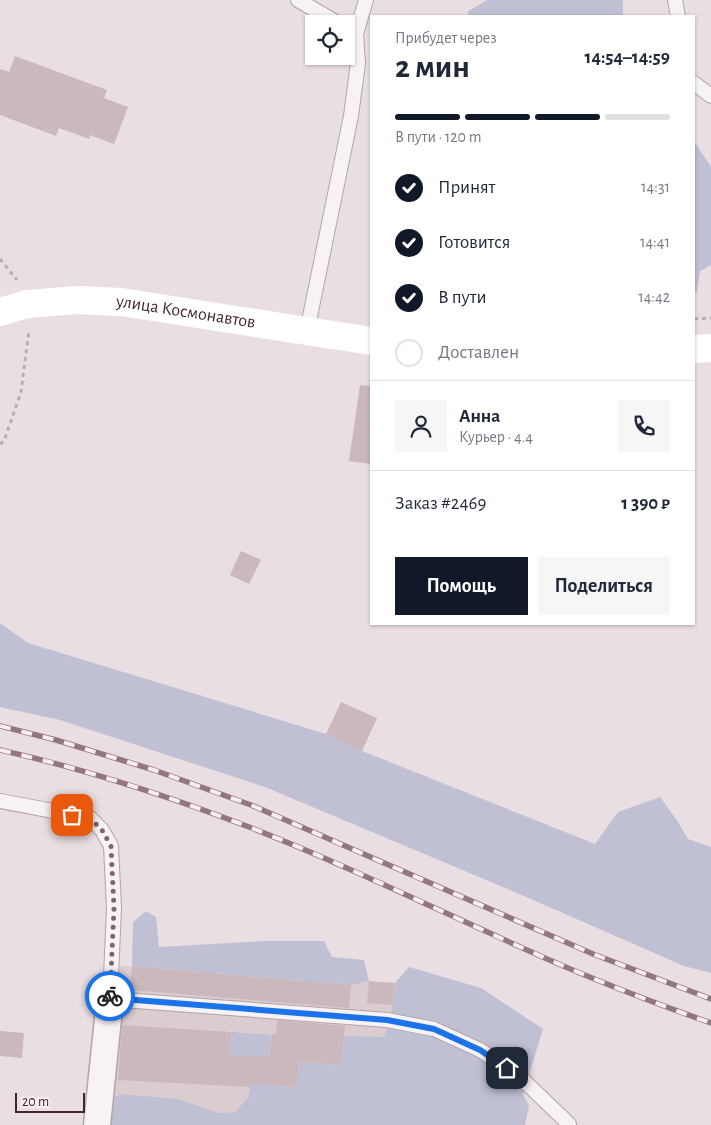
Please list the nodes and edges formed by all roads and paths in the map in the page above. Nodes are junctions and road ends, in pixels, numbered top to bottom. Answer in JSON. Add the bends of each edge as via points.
{"nodes":[{"id":1,"x":298,"y":0,"type":"edge"},
{"id":2,"x":366,"y":0,"type":"edge"},
{"id":3,"x":675,"y":0,"type":"edge"},
{"id":4,"x":324,"y":15,"type":"edge"},
{"id":5,"x":678,"y":15,"type":"edge"},
{"id":6,"x":355,"y":23,"type":"edge"},
{"id":7,"x":355,"y":49,"type":"edge"},
{"id":8,"x":695,"y":84,"type":"edge"},
{"id":9,"x":711,"y":96,"type":"edge"},
{"id":10,"x":0,"y":302,"type":"edge"},
{"id":11,"x":27,"y":304,"type":"junction"},
{"id":12,"x":0,"y":312,"type":"edge"},
{"id":13,"x":711,"y":318,"type":"edge"},
{"id":14,"x":695,"y":319,"type":"edge"},
{"id":15,"x":307,"y":331,"type":"junction"},
{"id":16,"x":370,"y":340,"type":"edge"},
{"id":17,"x":711,"y":348,"type":"edge"},
{"id":18,"x":695,"y":349,"type":"edge"},
{"id":19,"x":0,"y":444,"type":"edge"},
{"id":20,"x":0,"y":801,"type":"edge"},
{"id":21,"x":110,"y":998,"type":"junction"},
{"id":22,"x":568,"y":1124,"type":"edge"},
{"id":23,"x":97,"y":1125,"type":"edge"}],
"edges":[{"from":1,"to":4,"type":"lane"},
{"from":2,"to":6,"type":"lane"},
{"from":3,"to":5,"type":"lane"},
{"from":7,"to":15,"type":"lane","via":[[358,63],[350,116]]},
{"from":8,"to":9,"type":"lane"},
{"from":10,"to":11,"type":"street"},
{"from":11,"to":12,"type":"street","name":"улица Космонавтов"},
{"from":11,"to":15,"type":"street","name":"улица Космонавтов","via":[[77,300],[121,302]]},
{"from":11,"to":19,"type":"path","via":[[30,320],[21,392],[4,441]]},
{"from":13,"to":14,"type":"path"},
{"from":15,"to":16,"type":"street","name":"улица Космонавтов"},
{"from":17,"to":18,"type":"street"},
{"from":20,"to":21,"type":"lane","via":[[90,818],[111,846],[114,908]]},
{"from":21,"to":22,"type":"lane","via":[[387,1020],[434,1029],[480,1050],[520,1077]]},
{"from":21,"to":23,"type":"street"}]}
